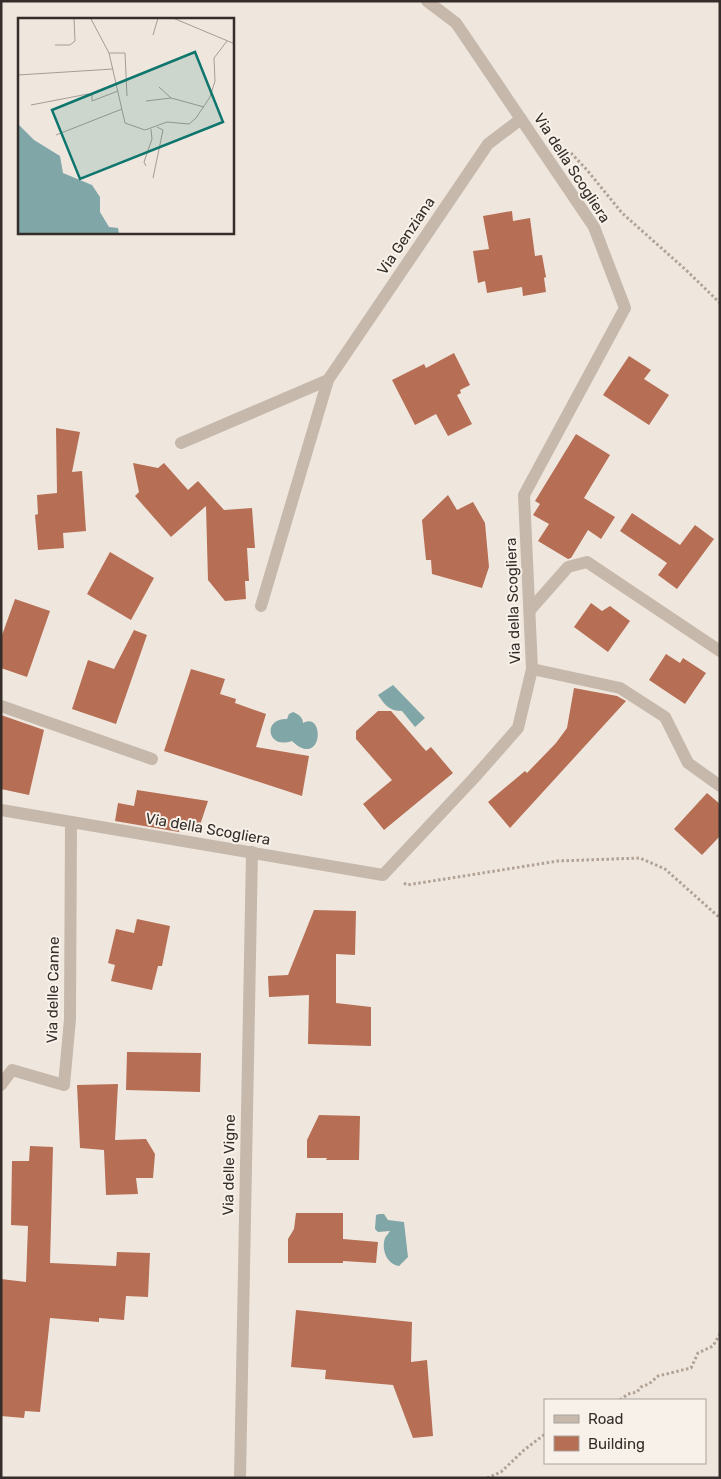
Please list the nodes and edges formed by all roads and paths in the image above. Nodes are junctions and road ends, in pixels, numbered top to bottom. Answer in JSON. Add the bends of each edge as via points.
{"nodes":[{"id":1,"x":427,"y":1,"type":"edge"},
{"id":2,"x":521,"y":119,"type":"junction"},
{"id":3,"x":567,"y":149,"type":"dead end"},
{"id":4,"x":720,"y":303,"type":"edge"},
{"id":5,"x":328,"y":380,"type":"junction"},
{"id":6,"x":181,"y":443,"type":"dead end"},
{"id":7,"x":261,"y":606,"type":"dead end"},
{"id":8,"x":530,"y":610,"type":"junction"},
{"id":9,"x":720,"y":651,"type":"edge"},
{"id":10,"x":532,"y":669,"type":"junction"},
{"id":11,"x":1,"y":706,"type":"edge"},
{"id":12,"x":152,"y":759,"type":"dead end"},
{"id":13,"x":720,"y":786,"type":"edge"},
{"id":14,"x":1,"y":810,"type":"edge"},
{"id":15,"x":71,"y":822,"type":"junction"},
{"id":16,"x":252,"y":852,"type":"junction"},
{"id":17,"x":384,"y":875,"type":"junction"},
{"id":18,"x":720,"y":918,"type":"edge"},
{"id":19,"x":1,"y":1085,"type":"edge"},
{"id":20,"x":720,"y":1334,"type":"edge"},
{"id":21,"x":621,"y":1399,"type":"edge"},
{"id":22,"x":544,"y":1435,"type":"edge"},
{"id":23,"x":240,"y":1478,"type":"edge"},
{"id":24,"x":487,"y":1478,"type":"edge"}],
"edges":[{"from":1,"to":2,"type":"street","name":"Via della Scogliera","via":[[456,24]]},
{"from":2,"to":5,"type":"street","name":"Via Genziana","via":[[488,144]]},
{"from":2,"to":8,"type":"street","name":"Via della Scogliera","via":[[594,227],[625,308],[524,495]]},
{"from":3,"to":4,"type":"path","via":[[622,213]]},
{"from":5,"to":6,"type":"street"},
{"from":5,"to":7,"type":"street","name":"Via Genziana"},
{"from":8,"to":9,"type":"street","via":[[568,567],[587,562]]},
{"from":8,"to":10,"type":"street","name":"Via della Scogliera"},
{"from":10,"to":13,"type":"street","via":[[620,688],[665,717],[688,763]]},
{"from":10,"to":17,"type":"street","name":"Via della Scogliera","via":[[518,728]]},
{"from":11,"to":12,"type":"street"},
{"from":14,"to":15,"type":"street","name":"Via della Scogliera"},
{"from":15,"to":16,"type":"street","name":"Via della Scogliera"},
{"from":15,"to":19,"type":"street","name":"Via delle Canne","via":[[70,1019],[64,1085],[12,1070]]},
{"from":16,"to":17,"type":"street","name":"Via della Scogliera"},
{"from":16,"to":23,"type":"street","name":"Via delle Vigne"},
{"from":17,"to":18,"type":"path","via":[[407,885],[558,861],[640,858],[665,869]]},
{"from":20,"to":21,"type":"path","via":[[713,1346],[698,1353],[691,1368],[658,1376]]},
{"from":22,"to":24,"type":"path","via":[[501,1472]]}]}
